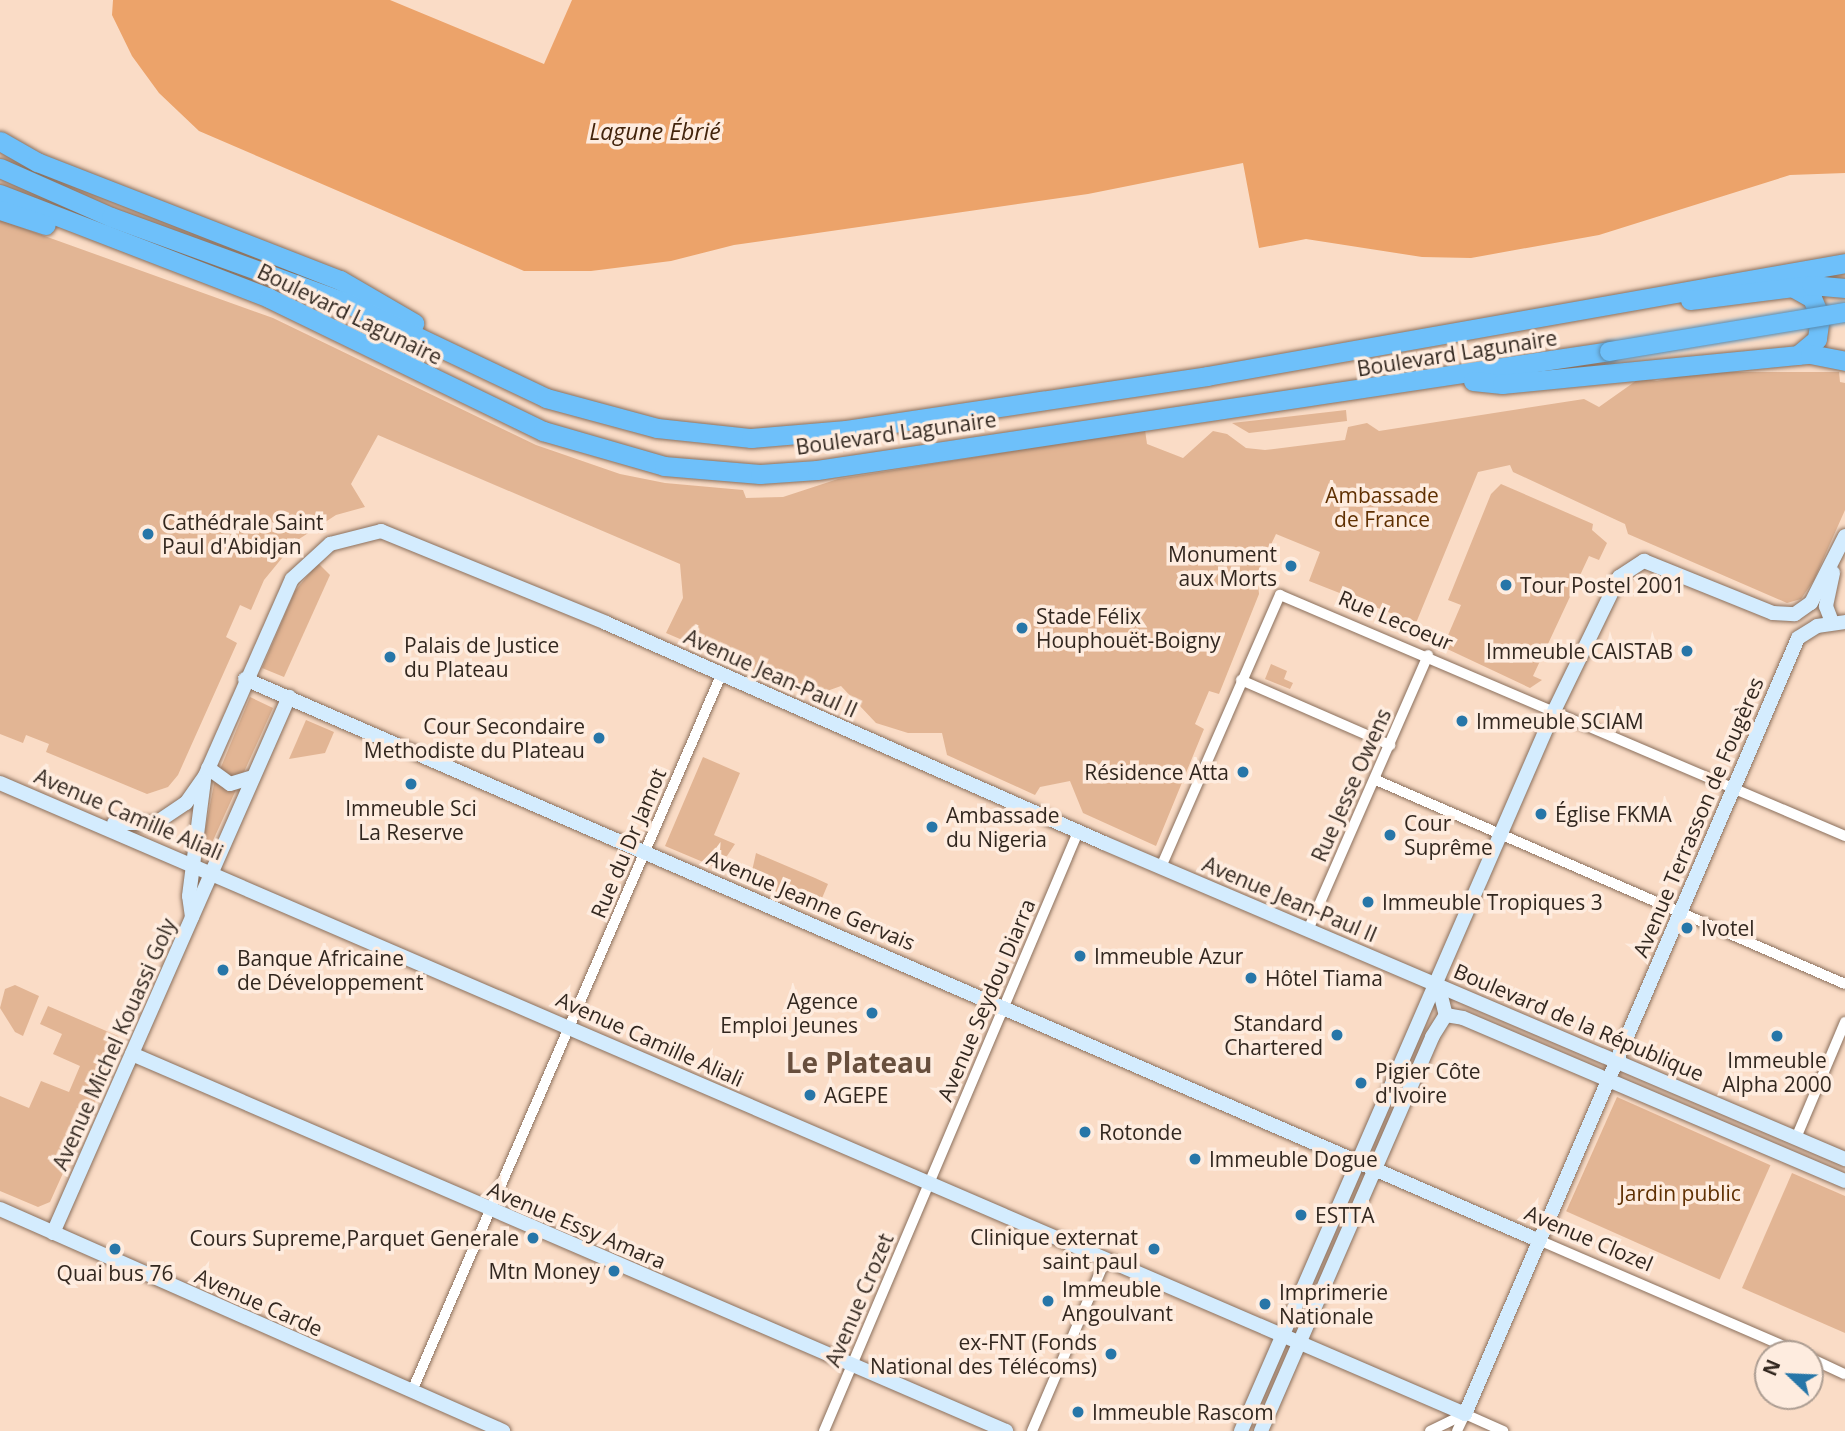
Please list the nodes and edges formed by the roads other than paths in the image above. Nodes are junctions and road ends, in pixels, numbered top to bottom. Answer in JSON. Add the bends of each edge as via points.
{"nodes":[{"id":1,"x":0,"y":141,"type":"edge"},
{"id":2,"x":0,"y":167,"type":"edge"},
{"id":3,"x":0,"y":194,"type":"edge"},
{"id":4,"x":0,"y":210,"type":"edge"},
{"id":5,"x":125,"y":244,"type":"junction"},
{"id":6,"x":1845,"y":263,"type":"edge"},
{"id":7,"x":1792,"y":287,"type":"junction"},
{"id":8,"x":1845,"y":288,"type":"edge"},
{"id":9,"x":1612,"y":302,"type":"junction"},
{"id":10,"x":1845,"y":312,"type":"edge"},
{"id":11,"x":442,"y":345,"type":"junction"},
{"id":12,"x":1798,"y":355,"type":"junction"},
{"id":13,"x":1845,"y":361,"type":"edge"},
{"id":14,"x":1454,"y":377,"type":"junction"},
{"id":15,"x":1842,"y":542,"type":"edge"},
{"id":16,"x":1773,"y":613,"type":"junction"},
{"id":17,"x":1839,"y":622,"type":"edge"},
{"id":18,"x":1798,"y":638,"type":"junction"},
{"id":19,"x":1428,"y":655,"type":"junction"},
{"id":20,"x":722,"y":673,"type":"junction"},
{"id":21,"x":245,"y":680,"type":"junction"},
{"id":22,"x":1241,"y":680,"type":"junction"},
{"id":23,"x":289,"y":697,"type":"junction"},
{"id":24,"x":1555,"y":709,"type":"junction"},
{"id":25,"x":1390,"y":745,"type":"junction"},
{"id":26,"x":206,"y":772,"type":"junction"},
{"id":27,"x":253,"y":777,"type":"junction"},
{"id":28,"x":1376,"y":779,"type":"junction"},
{"id":29,"x":0,"y":782,"type":"edge"},
{"id":30,"x":1734,"y":788,"type":"junction"},
{"id":31,"x":88,"y":820,"type":"junction"},
{"id":32,"x":1078,"y":832,"type":"junction"},
{"id":33,"x":1502,"y":833,"type":"junction"},
{"id":34,"x":1845,"y":836,"type":"edge"},
{"id":35,"x":645,"y":852,"type":"junction"},
{"id":36,"x":194,"y":864,"type":"junction"},
{"id":37,"x":1161,"y":867,"type":"junction"},
{"id":38,"x":212,"y":872,"type":"junction"},
{"id":39,"x":1681,"y":909,"type":"junction"},
{"id":40,"x":192,"y":920,"type":"junction"},
{"id":41,"x":1308,"y":930,"type":"junction"},
{"id":42,"x":1437,"y":984,"type":"junction"},
{"id":43,"x":1845,"y":984,"type":"edge"},
{"id":44,"x":1004,"y":1004,"type":"junction"},
{"id":45,"x":1446,"y":1015,"type":"junction"},
{"id":46,"x":1845,"y":1022,"type":"edge"},
{"id":47,"x":569,"y":1027,"type":"junction"},
{"id":48,"x":132,"y":1054,"type":"junction"},
{"id":49,"x":1616,"y":1060,"type":"junction"},
{"id":50,"x":1608,"y":1079,"type":"junction"},
{"id":51,"x":1796,"y":1138,"type":"junction"},
{"id":52,"x":1845,"y":1159,"type":"edge"},
{"id":53,"x":1359,"y":1160,"type":"junction"},
{"id":54,"x":1377,"y":1167,"type":"junction"},
{"id":55,"x":1845,"y":1181,"type":"edge"},
{"id":56,"x":929,"y":1184,"type":"junction"},
{"id":57,"x":0,"y":1209,"type":"edge"},
{"id":58,"x":489,"y":1211,"type":"junction"},
{"id":59,"x":53,"y":1233,"type":"junction"},
{"id":60,"x":1536,"y":1238,"type":"junction"},
{"id":61,"x":1105,"y":1261,"type":"junction"},
{"id":62,"x":1284,"y":1335,"type":"junction"},
{"id":63,"x":1770,"y":1340,"type":"edge"},
{"id":64,"x":1298,"y":1342,"type":"junction"},
{"id":65,"x":1824,"y":1364,"type":"edge"},
{"id":66,"x":852,"y":1365,"type":"junction"},
{"id":67,"x":1845,"y":1374,"type":"edge"},
{"id":68,"x":412,"y":1391,"type":"junction"},
{"id":69,"x":1465,"y":1414,"type":"junction"},
{"id":70,"x":503,"y":1431,"type":"edge"},
{"id":71,"x":824,"y":1431,"type":"edge"},
{"id":72,"x":1006,"y":1431,"type":"edge"},
{"id":73,"x":1032,"y":1431,"type":"edge"},
{"id":74,"x":1241,"y":1431,"type":"edge"},
{"id":75,"x":1261,"y":1431,"type":"edge"},
{"id":76,"x":1430,"y":1431,"type":"edge"},
{"id":77,"x":1457,"y":1431,"type":"edge"},
{"id":78,"x":1503,"y":1431,"type":"edge"}],
"edges":[{"from":1,"to":11,"type":"highway","via":[[37,162],[340,280],[400,312]]},
{"from":2,"to":11,"type":"highway","name":"Boulevard Lagunaire","via":[[111,217],[342,300]]},
{"from":3,"to":5,"type":"highway","name":"Boulevard Lagunaire"},
{"from":4,"to":5,"type":"highway"},
{"from":5,"to":14,"type":"highway","name":"Boulevard Lagunaire","via":[[269,298],[543,431],[623,458],[664,466],[761,474],[817,471]]},
{"from":6,"to":9,"type":"highway","name":"Boulevard Lagunaire"},
{"from":7,"to":8,"type":"highway"},
{"from":7,"to":9,"type":"highway","via":[[1663,303]]},
{"from":7,"to":12,"type":"highway","via":[[1812,298],[1820,317],[1817,339]]},
{"from":9,"to":11,"type":"highway","name":"Boulevard Lagunaire","via":[[1207,376],[846,430],[751,438],[657,428],[598,415],[546,398]]},
{"from":10,"to":14,"type":"highway","name":"Boulevard Lagunaire","bridge":true},
{"from":12,"to":13,"type":"highway","via":[[1833,355]]},
{"from":12,"to":14,"type":"highway","via":[[1502,384]]},
{"from":15,"to":16,"type":"main road","via":[[1804,610]]},
{"from":15,"to":17,"type":"main road","via":[[1826,606]]},
{"from":16,"to":18,"type":"main road","via":[[1792,625]]},
{"from":16,"to":24,"type":"main road","via":[[1657,565],[1635,565],[1619,577]]},
{"from":17,"to":18,"type":"main road"},
{"from":18,"to":30,"type":"main road","name":"Avenue Terrasson de Fougères"},
{"from":19,"to":22,"type":"street","name":"Rue Lecoeur","via":[[1280,595]]},
{"from":19,"to":24,"type":"street","name":"Rue Lecoeur"},
{"from":19,"to":25,"type":"street","name":"Rue Jesse Owens"},
{"from":20,"to":21,"type":"main road","name":"Avenue Jean-Paul II","via":[[381,531],[330,544],[298,572]]},
{"from":20,"to":32,"type":"main road","name":"Avenue Jean-Paul II"},
{"from":20,"to":35,"type":"street","name":"Rue du Dr Jamot"},
{"from":21,"to":23,"type":"main road","name":"Avenue Jeanne Gervais"},
{"from":21,"to":26,"type":"main road","name":"Avenue Jean-Paul II"},
{"from":22,"to":25,"type":"street"},
{"from":22,"to":37,"type":"street","name":"Rue Lecoeur"},
{"from":23,"to":27,"type":"main road","name":"Avenue Michel Kouassi Goly"},
{"from":23,"to":35,"type":"main road","name":"Avenue Jeanne Gervais"},
{"from":24,"to":30,"type":"street","name":"Rue Lecoeur"},
{"from":24,"to":33,"type":"main road"},
{"from":25,"to":28,"type":"street","name":"Rue Jesse Owens"},
{"from":26,"to":27,"type":"main road","via":[[230,784]]},
{"from":26,"to":31,"type":"main road","name":"Avenue Jean-Paul II","via":[[187,803],[156,822],[130,825]]},
{"from":26,"to":36,"type":"main road","name":"Avenue Jean-Paul II"},
{"from":27,"to":38,"type":"main road","name":"Avenue Michel Kouassi Goly"},
{"from":28,"to":33,"type":"street"},
{"from":28,"to":41,"type":"street","name":"Rue Jesse Owens"},
{"from":29,"to":31,"type":"main road","name":"Avenue Camille Aliali"},
{"from":30,"to":34,"type":"street","name":"Rue Lecoeur"},
{"from":30,"to":39,"type":"main road","name":"Avenue Terrasson de Fougères"},
{"from":31,"to":36,"type":"main road","name":"Avenue Camille Aliali"},
{"from":32,"to":37,"type":"main road","name":"Avenue Jean-Paul II"},
{"from":32,"to":44,"type":"street","name":"Avenue Seydou Diarra"},
{"from":33,"to":39,"type":"street"},
{"from":33,"to":42,"type":"main road"},
{"from":35,"to":44,"type":"main road","name":"Avenue Jeanne Gervais"},
{"from":35,"to":47,"type":"street","name":"Rue du Dr Jamot"},
{"from":36,"to":38,"type":"main road","name":"Avenue Camille Aliali"},
{"from":36,"to":40,"type":"main road","name":"Avenue Jean-Paul II","via":[[189,896]]},
{"from":37,"to":41,"type":"main road","name":"Avenue Jean-Paul II"},
{"from":38,"to":40,"type":"main road","name":"Avenue Michel Kouassi Goly"},
{"from":38,"to":47,"type":"main road","name":"Avenue Camille Aliali"},
{"from":39,"to":43,"type":"street"},
{"from":39,"to":49,"type":"main road","name":"Avenue Terrasson de Fougères"},
{"from":40,"to":48,"type":"main road","name":"Avenue Michel Kouassi Goly"},
{"from":41,"to":42,"type":"main road","name":"Avenue Jean-Paul II"},
{"from":42,"to":45,"type":"main road"},
{"from":42,"to":49,"type":"main road","name":"Boulevard de la République"},
{"from":42,"to":53,"type":"main road","name":"Boulevard de la République"},
{"from":44,"to":53,"type":"main road","name":"Avenue Jeanne Gervais"},
{"from":44,"to":56,"type":"street","name":"Avenue Seydou Diarra"},
{"from":45,"to":50,"type":"main road","name":"Boulevard de la République"},
{"from":45,"to":54,"type":"main road"},
{"from":46,"to":51,"type":"street"},
{"from":47,"to":56,"type":"main road","name":"Avenue Camille Aliali"},
{"from":47,"to":58,"type":"street","name":"Rue du Dr Jamot"},
{"from":48,"to":58,"type":"main road","name":"Avenue Essy Amara"},
{"from":48,"to":59,"type":"main road","name":"Avenue Michel Kouassi Goly"},
{"from":49,"to":50,"type":"main road","name":"Avenue Terrasson de Fougères"},
{"from":49,"to":51,"type":"main road","name":"Boulevard de la République"},
{"from":50,"to":55,"type":"main road","name":"Boulevard de la République"},
{"from":50,"to":60,"type":"main road","name":"Avenue Terrasson de Fougères"},
{"from":51,"to":52,"type":"main road","name":"Boulevard de la République"},
{"from":53,"to":54,"type":"main road","name":"Avenue Clozel"},
{"from":53,"to":62,"type":"main road","name":"Boulevard de la République"},
{"from":54,"to":60,"type":"main road","name":"Avenue Clozel"},
{"from":54,"to":64,"type":"main road"},
{"from":56,"to":61,"type":"main road","name":"Avenue Camille Aliali"},
{"from":56,"to":66,"type":"street","name":"Avenue Crozet"},
{"from":57,"to":59,"type":"main road","name":"Avenue Carde"},
{"from":58,"to":66,"type":"main road","name":"Avenue Essy Amara"},
{"from":58,"to":68,"type":"street","name":"Rue du Dr Jamot"},
{"from":59,"to":68,"type":"main road","name":"Avenue Carde"},
{"from":60,"to":63,"type":"street","name":"Avenue Clozel"},
{"from":60,"to":69,"type":"main road","name":"Avenue Terrasson de Fougères"},
{"from":61,"to":62,"type":"main road","name":"Avenue Camille Aliali"},
{"from":61,"to":73,"type":"street"},
{"from":62,"to":64,"type":"main road","name":"Avenue Camille Aliali"},
{"from":62,"to":74,"type":"main road","name":"Boulevard de la République"},
{"from":64,"to":69,"type":"main road","name":"Avenue Camille Aliali"},
{"from":64,"to":75,"type":"main road"},
{"from":65,"to":67,"type":"street"},
{"from":66,"to":71,"type":"street","name":"Avenue Crozet"},
{"from":66,"to":72,"type":"main road","name":"Avenue Essy Amara"},
{"from":68,"to":70,"type":"main road","name":"Avenue Carde"},
{"from":69,"to":76,"type":"street"},
{"from":69,"to":77,"type":"street"},
{"from":69,"to":78,"type":"street"}]}
